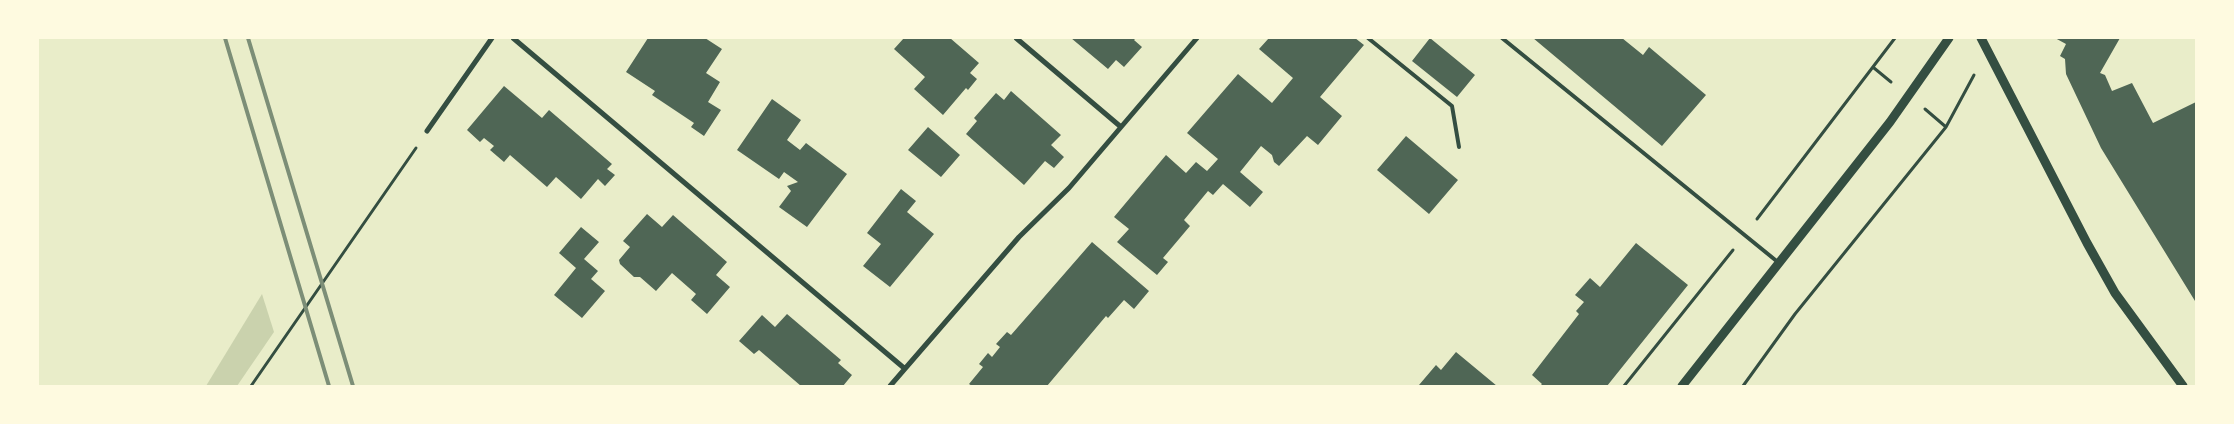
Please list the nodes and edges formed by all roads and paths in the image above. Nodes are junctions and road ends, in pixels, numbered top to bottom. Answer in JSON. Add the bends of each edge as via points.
{"nodes":[{"id":1,"x":492,"y":38,"type":"edge"},
{"id":2,"x":513,"y":38,"type":"edge"},
{"id":3,"x":1016,"y":38,"type":"edge"},
{"id":4,"x":1197,"y":38,"type":"edge"},
{"id":5,"x":1368,"y":38,"type":"edge"},
{"id":6,"x":1502,"y":38,"type":"edge"},
{"id":7,"x":1895,"y":38,"type":"edge"},
{"id":8,"x":1949,"y":38,"type":"edge"},
{"id":9,"x":1981,"y":38,"type":"edge"},
{"id":10,"x":1988,"y":50,"type":"junction"},
{"id":11,"x":1121,"y":127,"type":"junction"},
{"id":12,"x":428,"y":131,"type":"joint"},
{"id":13,"x":1459,"y":147,"type":"dead end"},
{"id":14,"x":1744,"y":236,"type":"junction"},
{"id":15,"x":1779,"y":263,"type":"junction"},
{"id":16,"x":904,"y":368,"type":"junction"},
{"id":17,"x":251,"y":386,"type":"edge"},
{"id":18,"x":890,"y":386,"type":"edge"},
{"id":19,"x":1624,"y":386,"type":"edge"},
{"id":20,"x":1682,"y":386,"type":"edge"},
{"id":21,"x":1743,"y":386,"type":"edge"},
{"id":22,"x":2183,"y":386,"type":"edge"}],
"edges":[{"from":1,"to":12,"type":"street"},
{"from":2,"to":16,"type":"street"},
{"from":3,"to":11,"type":"street"},
{"from":4,"to":11,"type":"street"},
{"from":5,"to":13,"type":"lane","via":[[1452,106]]},
{"from":6,"to":14,"type":"lane"},
{"from":7,"to":14,"type":"path"},
{"from":8,"to":15,"type":"street","via":[[1890,122]]},
{"from":9,"to":10,"type":"street"},
{"from":10,"to":21,"type":"path","via":[[1946,127],[1795,314]]},
{"from":10,"to":22,"type":"street","via":[[2096,260],[2148,341]]},
{"from":11,"to":16,"type":"street"},
{"from":12,"to":17,"type":"path"},
{"from":14,"to":15,"type":"lane"},
{"from":14,"to":19,"type":"path"},
{"from":15,"to":20,"type":"street"},
{"from":16,"to":18,"type":"street"}]}
